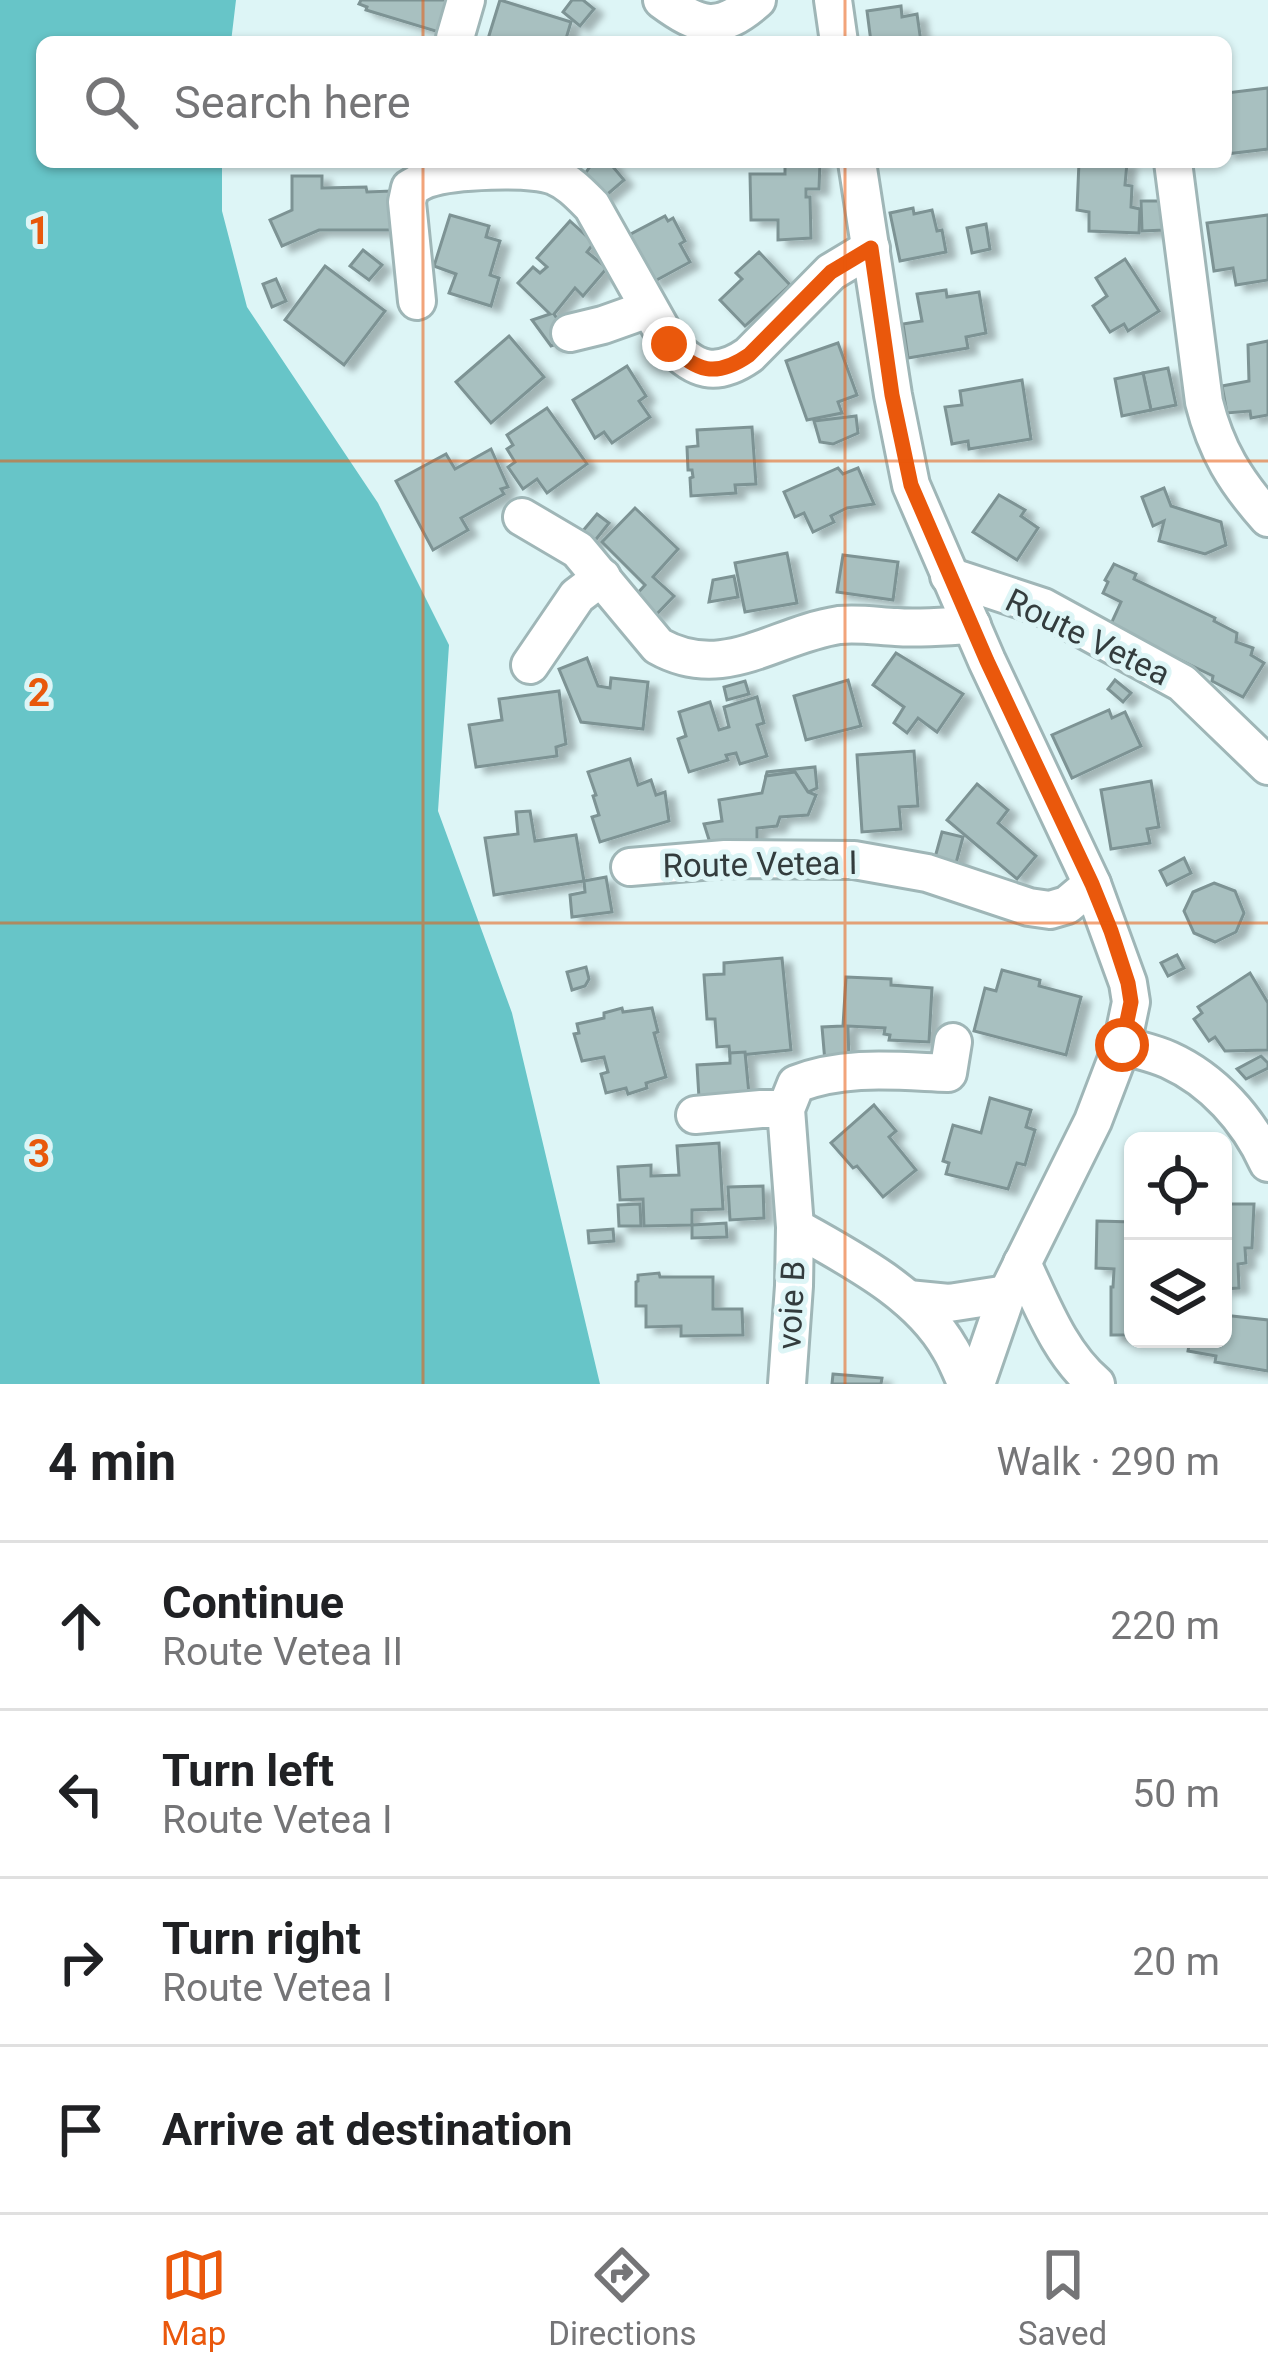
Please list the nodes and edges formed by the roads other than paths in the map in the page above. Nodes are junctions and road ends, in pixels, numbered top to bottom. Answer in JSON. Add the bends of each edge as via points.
{"nodes":[{"id":1,"x":466,"y":0,"type":"edge"},
{"id":2,"x":662,"y":0,"type":"edge"},
{"id":3,"x":757,"y":0,"type":"edge"},
{"id":4,"x":832,"y":0,"type":"edge"},
{"id":5,"x":456,"y":36,"type":"edge"},
{"id":6,"x":838,"y":36,"type":"edge"},
{"id":7,"x":858,"y":168,"type":"edge"},
{"id":8,"x":1174,"y":168,"type":"edge"},
{"id":9,"x":871,"y":248,"type":"junction"},
{"id":10,"x":417,"y":301,"type":"dead end"},
{"id":11,"x":648,"y":309,"type":"junction"},
{"id":12,"x":570,"y":333,"type":"dead end"},
{"id":13,"x":522,"y":517,"type":"dead end"},
{"id":14,"x":1268,"y":518,"type":"edge"},
{"id":15,"x":949,"y":576,"type":"junction"},
{"id":16,"x":602,"y":577,"type":"junction"},
{"id":17,"x":972,"y":625,"type":"junction"},
{"id":18,"x":530,"y":665,"type":"dead end"},
{"id":19,"x":1268,"y":766,"type":"edge"},
{"id":20,"x":630,"y":867,"type":"dead end"},
{"id":21,"x":1092,"y":884,"type":"junction"},
{"id":22,"x":953,"y":1042,"type":"dead end"},
{"id":23,"x":1122,"y":1045,"type":"junction"},
{"id":24,"x":791,"y":1097,"type":"junction"},
{"id":25,"x":695,"y":1115,"type":"dead end"},
{"id":26,"x":1268,"y":1162,"type":"edge"},
{"id":27,"x":795,"y":1227,"type":"junction"},
{"id":28,"x":1015,"y":1278,"type":"junction"},
{"id":29,"x":908,"y":1299,"type":"junction"},
{"id":30,"x":787,"y":1384,"type":"edge"},
{"id":31,"x":967,"y":1384,"type":"edge"},
{"id":32,"x":976,"y":1384,"type":"edge"},
{"id":33,"x":1096,"y":1384,"type":"edge"}],
"edges":[{"from":1,"to":5,"type":"street"},
{"from":2,"to":3,"type":"street","via":[[706,24],[721,24]]},
{"from":4,"to":6,"type":"street"},
{"from":7,"to":9,"type":"street"},
{"from":8,"to":14,"type":"street","via":[[1208,418],[1222,458]]},
{"from":9,"to":11,"type":"street","via":[[831,272],[734,365],[686,362]]},
{"from":9,"to":15,"type":"street","via":[[901,446]]},
{"from":10,"to":11,"type":"street","via":[[410,188],[427,179],[534,171],[558,177],[592,206]]},
{"from":11,"to":12,"type":"street"},
{"from":13,"to":16,"type":"street","via":[[578,550]]},
{"from":15,"to":17,"type":"street"},
{"from":15,"to":19,"type":"street","name":"Route Vetea","via":[[1042,608],[1182,683]]},
{"from":16,"to":17,"type":"street","via":[[658,646],[692,660],[732,659],[844,625]]},
{"from":16,"to":18,"type":"street","via":[[577,596]]},
{"from":17,"to":21,"type":"street"},
{"from":20,"to":21,"type":"street","name":"Route Vetea I","via":[[854,860],[1049,910]]},
{"from":21,"to":23,"type":"street","via":[[1128,983]]},
{"from":22,"to":24,"type":"street","via":[[948,1073],[822,1074]]},
{"from":23,"to":26,"type":"street","via":[[1169,1060],[1214,1091],[1248,1124]]},
{"from":23,"to":28,"type":"street"},
{"from":24,"to":25,"type":"street"},
{"from":24,"to":27,"type":"street","name":"voie B"},
{"from":27,"to":29,"type":"street","name":"voie B"},
{"from":27,"to":30,"type":"street","name":"voie B"},
{"from":28,"to":29,"type":"street","via":[[949,1303]]},
{"from":28,"to":32,"type":"street"},
{"from":28,"to":33,"type":"street"},
{"from":29,"to":31,"type":"street","name":"voie B","via":[[948,1346]]}]}
